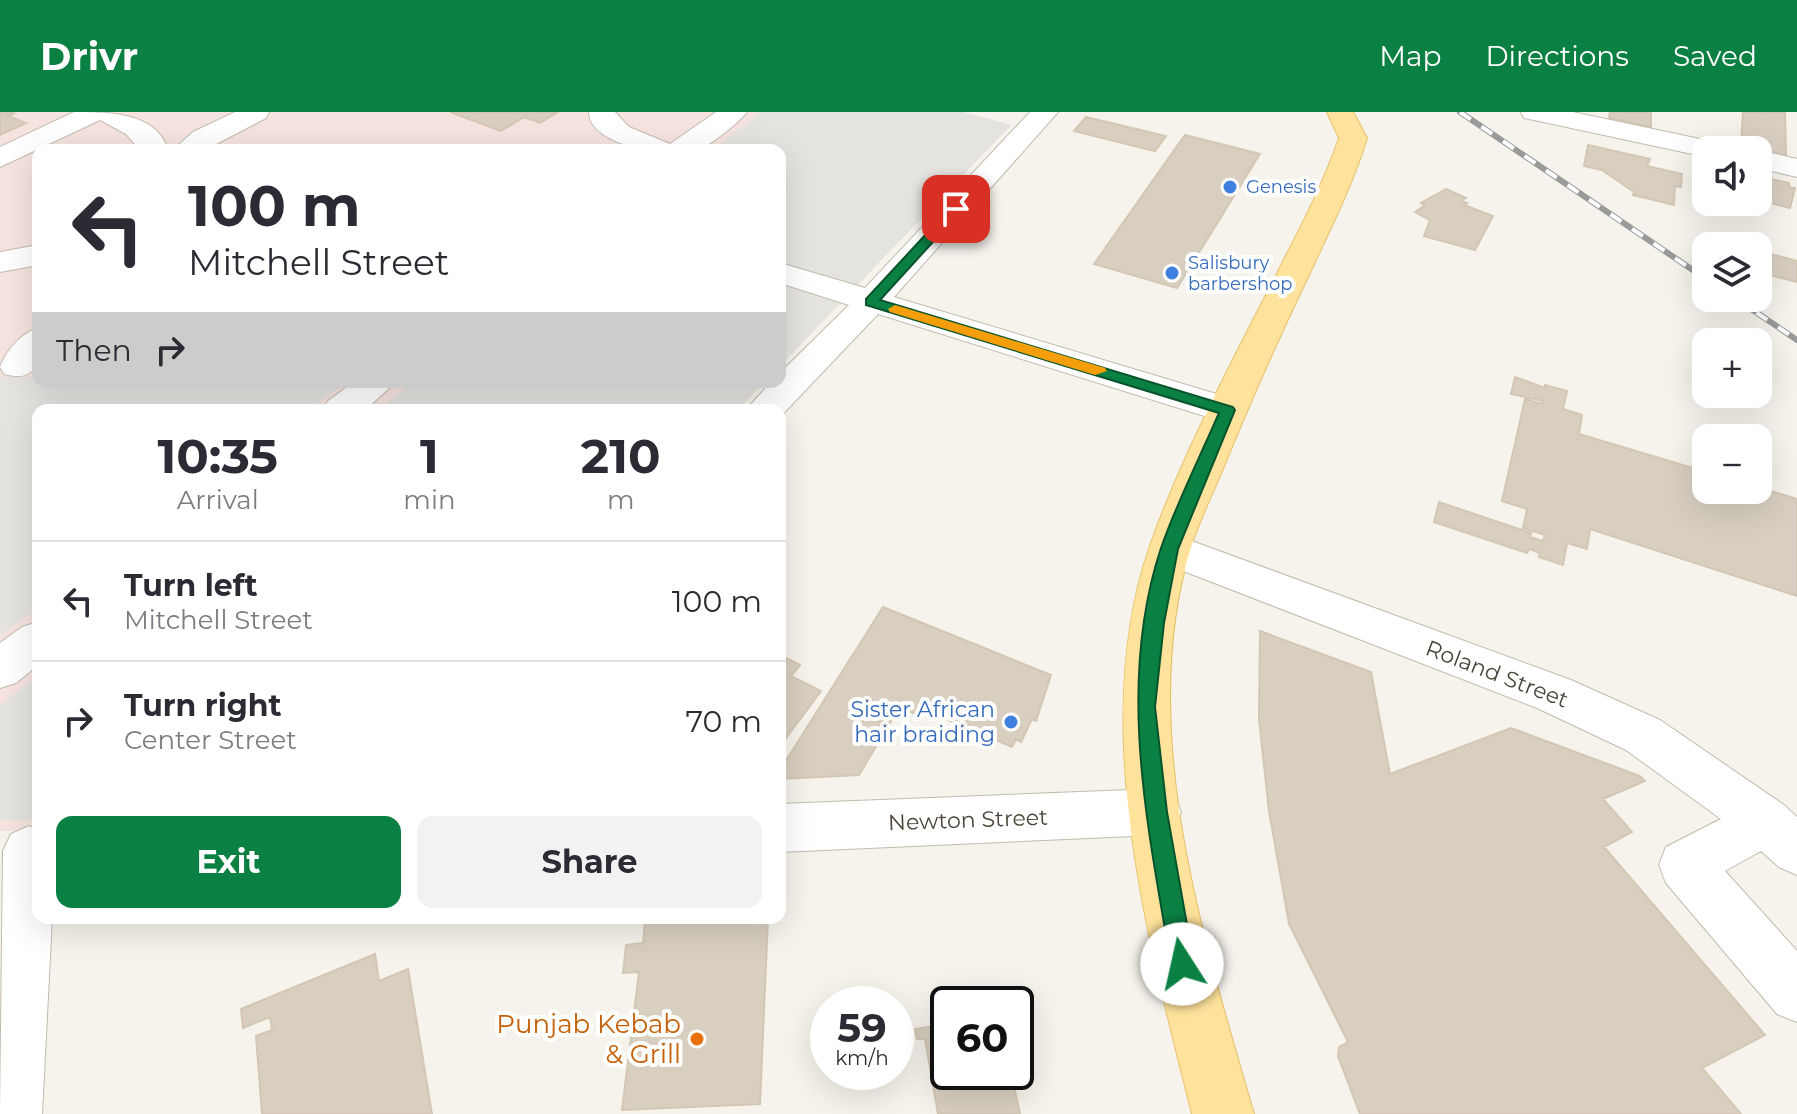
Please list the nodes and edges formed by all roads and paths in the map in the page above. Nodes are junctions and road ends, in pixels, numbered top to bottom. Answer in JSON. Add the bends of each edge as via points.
{"nodes":[{"id":1,"x":96,"y":112,"type":"edge"},
{"id":2,"x":105,"y":112,"type":"edge"},
{"id":3,"x":256,"y":112,"type":"edge"},
{"id":4,"x":734,"y":112,"type":"edge"},
{"id":5,"x":1045,"y":112,"type":"edge"},
{"id":6,"x":1340,"y":112,"type":"edge"},
{"id":7,"x":1534,"y":112,"type":"edge"},
{"id":8,"x":605,"y":114,"type":"edge"},
{"id":9,"x":150,"y":132,"type":"edge"},
{"id":10,"x":195,"y":144,"type":"edge"},
{"id":11,"x":646,"y":144,"type":"edge"},
{"id":12,"x":688,"y":144,"type":"edge"},
{"id":13,"x":1692,"y":145,"type":"edge"},
{"id":14,"x":0,"y":158,"type":"edge"},
{"id":15,"x":1772,"y":162,"type":"edge"},
{"id":16,"x":1797,"y":168,"type":"edge"},
{"id":17,"x":28,"y":240,"type":"edge"},
{"id":18,"x":0,"y":262,"type":"edge"},
{"id":19,"x":786,"y":275,"type":"edge"},
{"id":20,"x":871,"y":302,"type":"junction"},
{"id":21,"x":370,"y":388,"type":"edge"},
{"id":22,"x":349,"y":404,"type":"edge"},
{"id":23,"x":771,"y":404,"type":"edge"},
{"id":24,"x":1227,"y":410,"type":"junction"},
{"id":25,"x":1170,"y":549,"type":"junction"},
{"id":26,"x":32,"y":645,"type":"edge"},
{"id":27,"x":0,"y":669,"type":"edge"},
{"id":28,"x":1156,"y":812,"type":"junction"},
{"id":29,"x":786,"y":828,"type":"edge"},
{"id":30,"x":1782,"y":836,"type":"edge"},
{"id":31,"x":22,"y":851,"type":"edge"},
{"id":32,"x":1797,"y":994,"type":"edge"},
{"id":33,"x":11,"y":1114,"type":"edge"},
{"id":34,"x":1223,"y":1114,"type":"edge"}],
"edges":[{"from":1,"to":14,"type":"street"},
{"from":2,"to":9,"type":"street"},
{"from":3,"to":10,"type":"street"},
{"from":4,"to":12,"type":"street"},
{"from":5,"to":20,"type":"street"},
{"from":6,"to":24,"type":"main road","via":[[1353,138],[1340,178]]},
{"from":7,"to":13,"type":"street"},
{"from":8,"to":11,"type":"street","via":[[619,133]]},
{"from":15,"to":16,"type":"street"},
{"from":17,"to":18,"type":"street"},
{"from":19,"to":20,"type":"street"},
{"from":20,"to":23,"type":"street"},
{"from":20,"to":24,"type":"street"},
{"from":21,"to":22,"type":"street"},
{"from":24,"to":25,"type":"main road"},
{"from":25,"to":28,"type":"main road","via":[[1146,707]]},
{"from":25,"to":30,"type":"street","name":"Roland Street","via":[[1554,694],[1643,735]]},
{"from":26,"to":27,"type":"street"},
{"from":28,"to":29,"type":"street","name":"Newton Street"},
{"from":28,"to":34,"type":"main road","via":[[1182,964]]},
{"from":30,"to":32,"type":"street","via":[[1685,865]]},
{"from":31,"to":33,"type":"street"}]}
